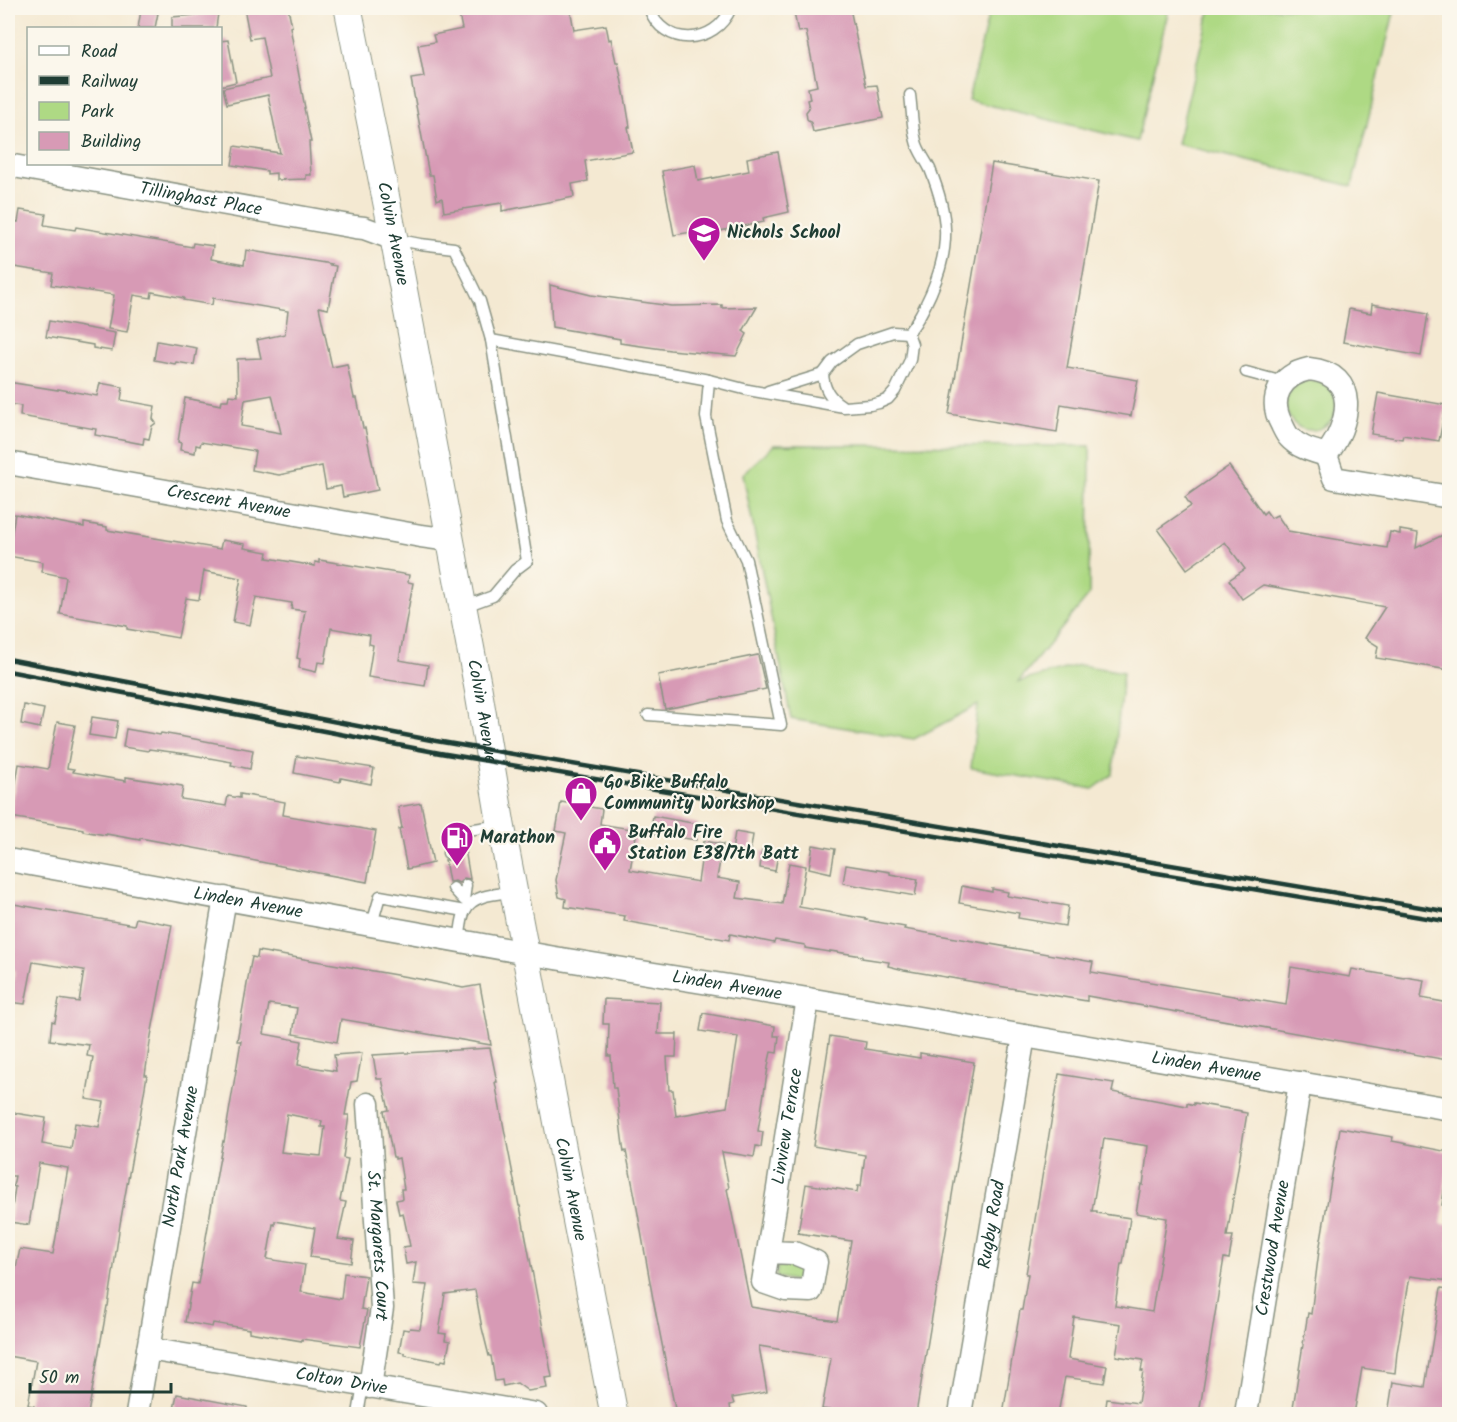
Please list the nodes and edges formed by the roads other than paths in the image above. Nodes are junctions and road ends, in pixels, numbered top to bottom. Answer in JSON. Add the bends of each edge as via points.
{"nodes":[{"id":1,"x":348,"y":8,"type":"edge"},
{"id":2,"x":648,"y":8,"type":"edge"},
{"id":3,"x":731,"y":8,"type":"edge"},
{"id":4,"x":909,"y":95,"type":"dead end"},
{"id":5,"x":8,"y":165,"type":"edge"},
{"id":6,"x":394,"y":238,"type":"junction"},
{"id":7,"x":908,"y":333,"type":"junction"},
{"id":8,"x":491,"y":340,"type":"junction"},
{"id":9,"x":1246,"y":372,"type":"dead end"},
{"id":10,"x":823,"y":374,"type":"junction"},
{"id":11,"x":709,"y":380,"type":"junction"},
{"id":12,"x":1282,"y":384,"type":"junction"},
{"id":13,"x":765,"y":392,"type":"junction"},
{"id":14,"x":844,"y":407,"type":"junction"},
{"id":15,"x":1326,"y":455,"type":"junction"},
{"id":16,"x":8,"y":463,"type":"edge"},
{"id":17,"x":1449,"y":497,"type":"edge"},
{"id":18,"x":450,"y":540,"type":"junction"},
{"id":19,"x":463,"y":607,"type":"junction"},
{"id":20,"x":648,"y":714,"type":"dead end"},
{"id":21,"x":501,"y":825,"type":"junction"},
{"id":22,"x":451,"y":841,"type":"junction"},
{"id":23,"x":459,"y":850,"type":"dead end"},
{"id":24,"x":448,"y":853,"type":"dead end"},
{"id":25,"x":8,"y":860,"type":"edge"},
{"id":26,"x":466,"y":885,"type":"dead end"},
{"id":27,"x":453,"y":888,"type":"dead end"},
{"id":28,"x":514,"y":892,"type":"junction"},
{"id":29,"x":225,"y":898,"type":"junction"},
{"id":30,"x":466,"y":905,"type":"junction"},
{"id":31,"x":372,"y":924,"type":"junction"},
{"id":32,"x":459,"y":940,"type":"junction"},
{"id":33,"x":526,"y":952,"type":"junction"},
{"id":34,"x":808,"y":999,"type":"junction"},
{"id":35,"x":1024,"y":1036,"type":"junction"},
{"id":36,"x":1300,"y":1083,"type":"junction"},
{"id":37,"x":368,"y":1104,"type":"dead end"},
{"id":38,"x":1449,"y":1109,"type":"edge"},
{"id":39,"x":768,"y":1252,"type":"dead end"},
{"id":40,"x":148,"y":1349,"type":"junction"},
{"id":41,"x":367,"y":1386,"type":"junction"},
{"id":42,"x":137,"y":1414,"type":"edge"},
{"id":43,"x":358,"y":1414,"type":"edge"},
{"id":44,"x":536,"y":1414,"type":"edge"},
{"id":45,"x":614,"y":1414,"type":"edge"},
{"id":46,"x":960,"y":1414,"type":"edge"},
{"id":47,"x":1246,"y":1414,"type":"edge"}],
"edges":[{"from":1,"to":6,"type":"street","name":"Colvin Avenue"},
{"from":2,"to":3,"type":"lane","via":[[663,28],[690,37],[713,31]]},
{"from":4,"to":7,"type":"lane","via":[[916,142],[944,212],[946,241],[937,280]]},
{"from":5,"to":6,"type":"street","name":"Tillinghast Place","via":[[364,228]]},
{"from":6,"to":8,"type":"lane","via":[[454,248],[480,301]]},
{"from":6,"to":18,"type":"street","name":"Colvin Avenue"},
{"from":7,"to":10,"type":"lane","via":[[892,332],[857,344],[832,362]]},
{"from":7,"to":14,"type":"lane","via":[[912,344],[909,360],[896,391],[879,403]]},
{"from":8,"to":11,"type":"lane"},
{"from":8,"to":19,"type":"lane","via":[[527,561],[493,596]]},
{"from":9,"to":12,"type":"lane"},
{"from":10,"to":13,"type":"lane"},
{"from":10,"to":14,"type":"lane","via":[[830,396]]},
{"from":11,"to":13,"type":"lane"},
{"from":11,"to":20,"type":"lane","via":[[706,417],[727,521],[746,560],[781,725]]},
{"from":12,"to":15,"type":"street","via":[[1275,405],[1288,436],[1306,449]]},
{"from":12,"to":15,"type":"street","via":[[1299,371],[1309,369],[1330,374],[1344,389],[1347,409],[1335,444]]},
{"from":13,"to":14,"type":"lane"},
{"from":15,"to":17,"type":"street","via":[[1334,478]]},
{"from":16,"to":18,"type":"street","name":"Crescent Avenue"},
{"from":18,"to":19,"type":"street","name":"Colvin Avenue"},
{"from":19,"to":21,"type":"street","name":"Colvin Avenue"},
{"from":21,"to":22,"type":"lane","via":[[461,831]]},
{"from":21,"to":28,"type":"street","name":"Colvin Avenue"},
{"from":22,"to":23,"type":"lane"},
{"from":22,"to":24,"type":"lane"},
{"from":25,"to":29,"type":"street","name":"Linden Avenue"},
{"from":26,"to":30,"type":"lane"},
{"from":27,"to":30,"type":"lane"},
{"from":28,"to":30,"type":"lane","via":[[482,897]]},
{"from":28,"to":33,"type":"street","name":"Colvin Avenue"},
{"from":29,"to":31,"type":"street","name":"Linden Avenue"},
{"from":29,"to":40,"type":"street","name":"North Park Avenue"},
{"from":30,"to":31,"type":"lane","via":[[380,896]]},
{"from":30,"to":32,"type":"lane"},
{"from":31,"to":32,"type":"street","name":"Linden Avenue"},
{"from":32,"to":33,"type":"street","name":"Linden Avenue"},
{"from":33,"to":34,"type":"street","name":"Linden Avenue"},
{"from":33,"to":45,"type":"street","name":"Colvin Avenue"},
{"from":34,"to":35,"type":"street","name":"Linden Avenue"},
{"from":34,"to":39,"type":"street","name":"Linview Terrace"},
{"from":35,"to":36,"type":"street","name":"Linden Avenue"},
{"from":35,"to":46,"type":"street","name":"Rugby Road"},
{"from":36,"to":38,"type":"street","name":"Linden Avenue"},
{"from":36,"to":47,"type":"street","name":"Crestwood Avenue"},
{"from":37,"to":41,"type":"street","name":"St. Margarets Court","via":[[382,1308]]},
{"from":40,"to":41,"type":"street","name":"Colton Drive"},
{"from":40,"to":42,"type":"street","name":"North Park Avenue"},
{"from":41,"to":43,"type":"lane"},
{"from":41,"to":44,"type":"street","name":"Colton Drive"}]}
